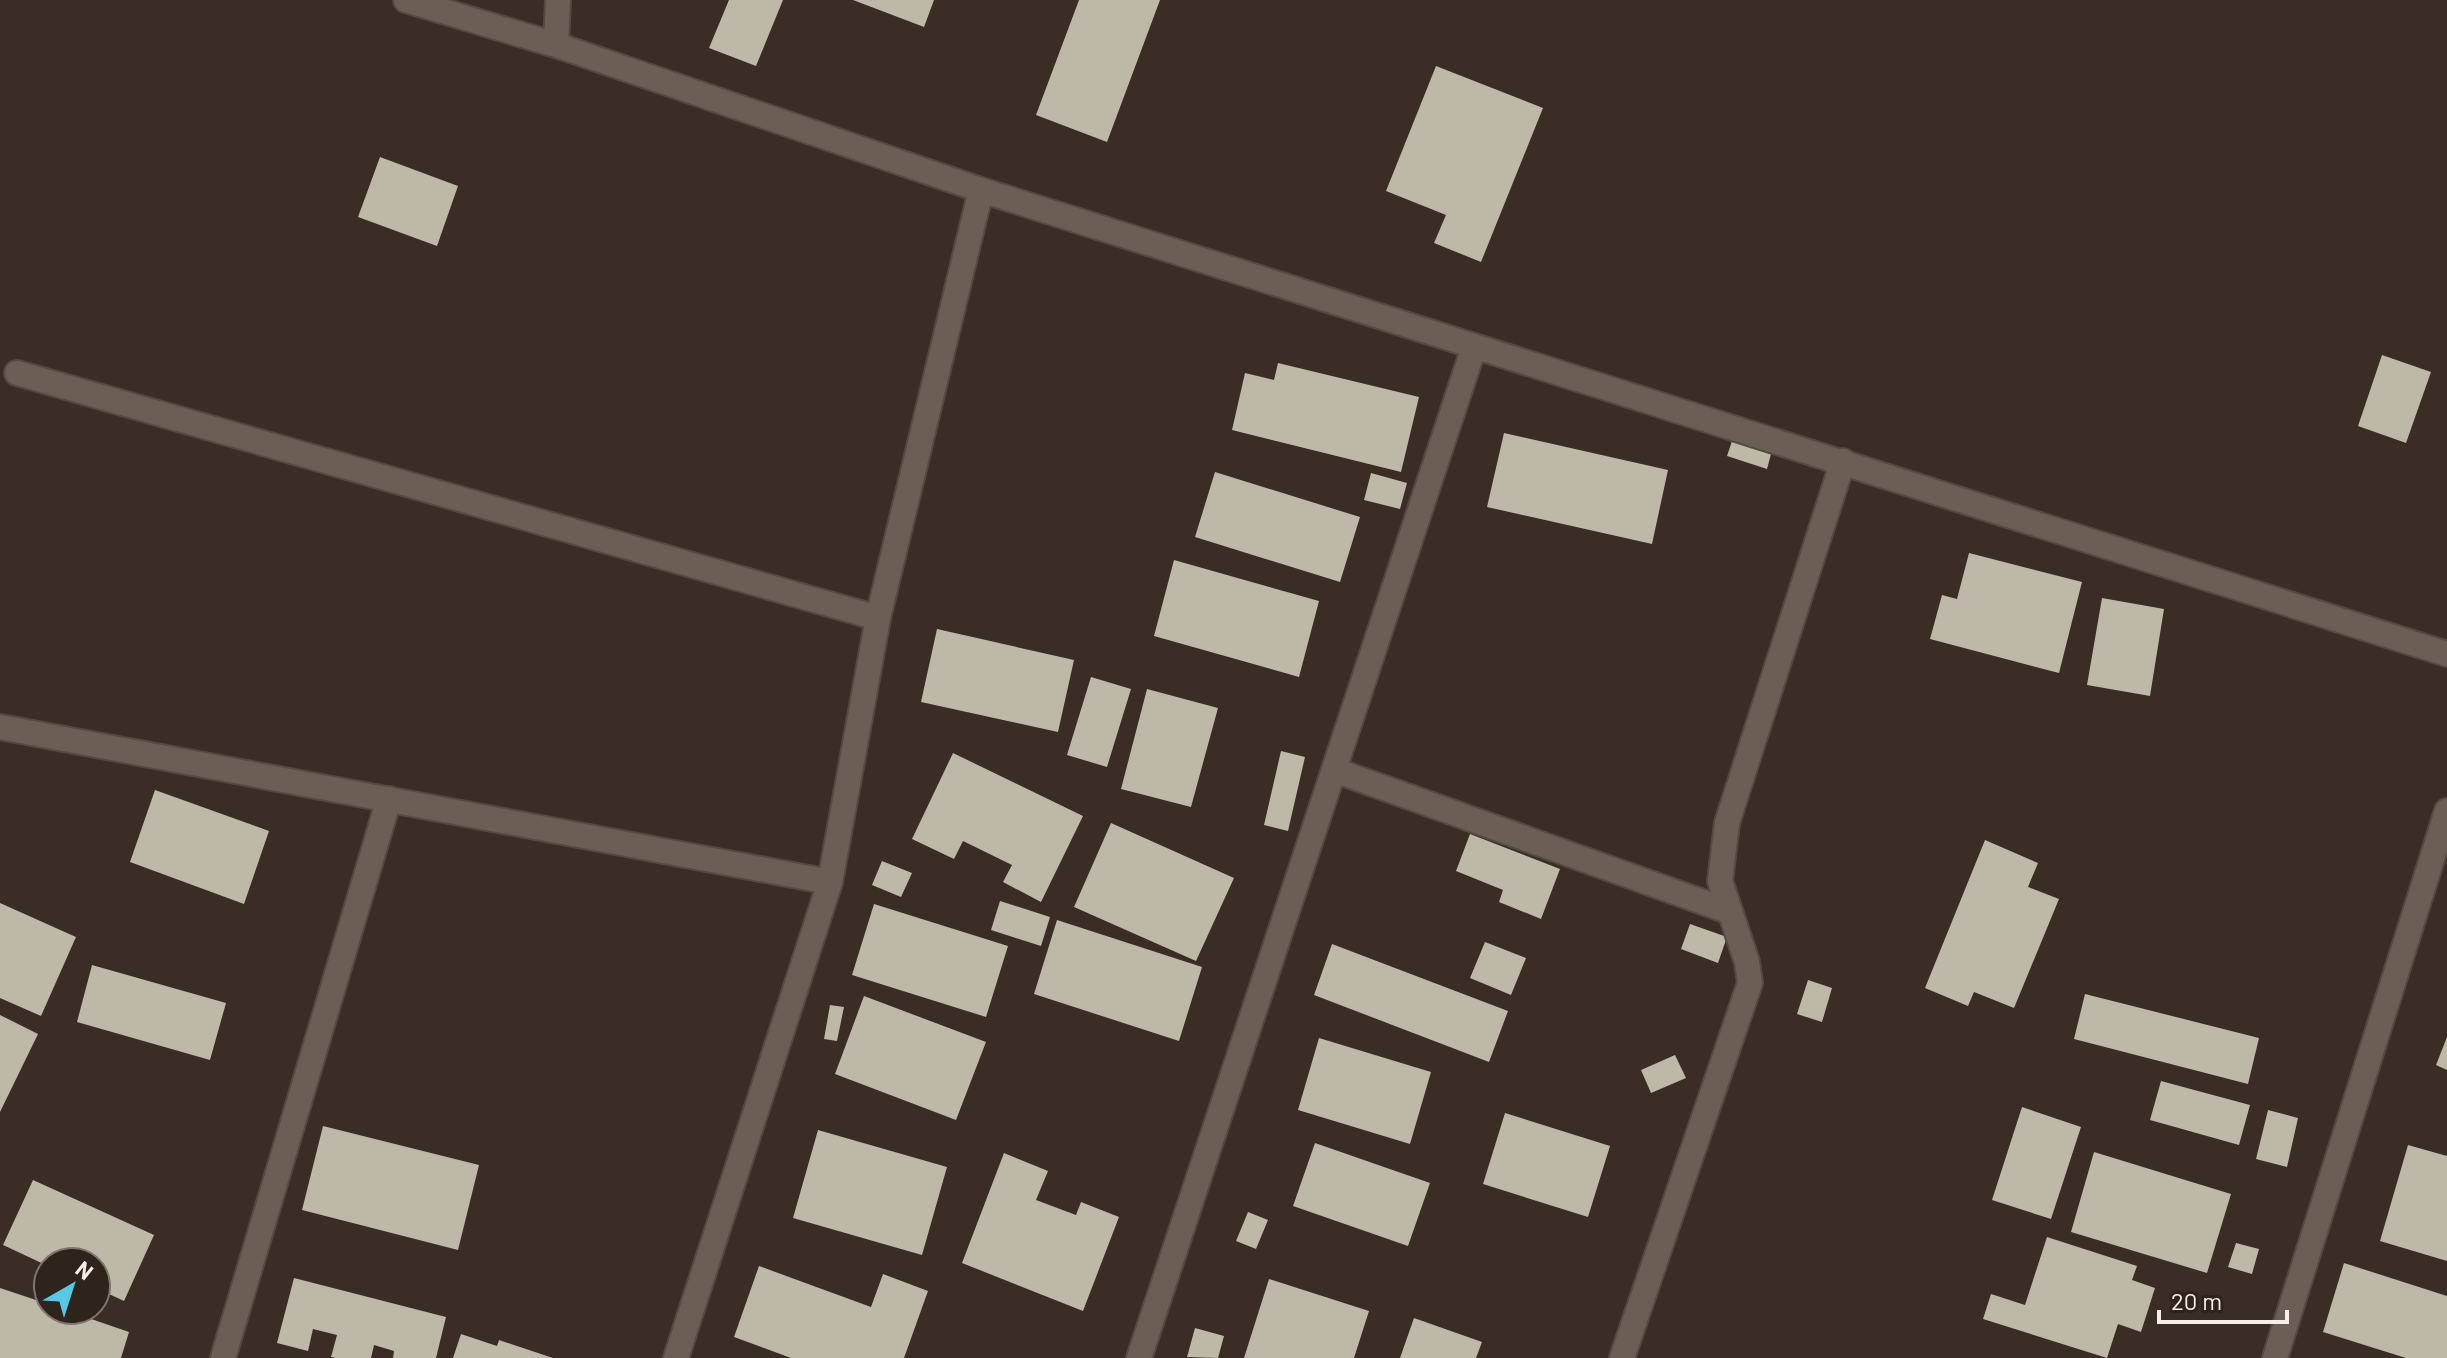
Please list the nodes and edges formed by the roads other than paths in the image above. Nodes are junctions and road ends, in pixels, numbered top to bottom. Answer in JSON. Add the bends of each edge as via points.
{"nodes":[{"id":1,"x":406,"y":0,"type":"edge"},
{"id":2,"x":558,"y":0,"type":"edge"},
{"id":3,"x":556,"y":45,"type":"junction"},
{"id":4,"x":981,"y":190,"type":"junction"},
{"id":5,"x":1474,"y":347,"type":"junction"},
{"id":6,"x":17,"y":373,"type":"dead end"},
{"id":7,"x":1843,"y":461,"type":"junction"},
{"id":8,"x":878,"y":618,"type":"junction"},
{"id":9,"x":2447,"y":654,"type":"edge"},
{"id":10,"x":0,"y":727,"type":"edge"},
{"id":11,"x":1334,"y":770,"type":"junction"},
{"id":12,"x":389,"y":799,"type":"junction"},
{"id":13,"x":2447,"y":811,"type":"edge"},
{"id":14,"x":830,"y":882,"type":"junction"},
{"id":15,"x":1728,"y":911,"type":"junction"},
{"id":16,"x":223,"y":1358,"type":"edge"},
{"id":17,"x":676,"y":1358,"type":"edge"},
{"id":18,"x":1139,"y":1358,"type":"edge"},
{"id":19,"x":1622,"y":1358,"type":"edge"},
{"id":20,"x":2275,"y":1358,"type":"edge"}],
"edges":[{"from":1,"to":3,"type":"street"},
{"from":2,"to":3,"type":"street"},
{"from":3,"to":4,"type":"street"},
{"from":4,"to":5,"type":"street"},
{"from":4,"to":8,"type":"street"},
{"from":5,"to":7,"type":"street"},
{"from":5,"to":11,"type":"street"},
{"from":6,"to":8,"type":"street"},
{"from":7,"to":9,"type":"street"},
{"from":7,"to":15,"type":"street","via":[[1727,823],[1720,881]]},
{"from":8,"to":14,"type":"street"},
{"from":10,"to":12,"type":"street"},
{"from":11,"to":15,"type":"street"},
{"from":11,"to":18,"type":"street"},
{"from":12,"to":14,"type":"street"},
{"from":12,"to":16,"type":"street"},
{"from":13,"to":20,"type":"street"},
{"from":14,"to":17,"type":"street"},
{"from":15,"to":19,"type":"street","via":[[1750,983]]}]}
